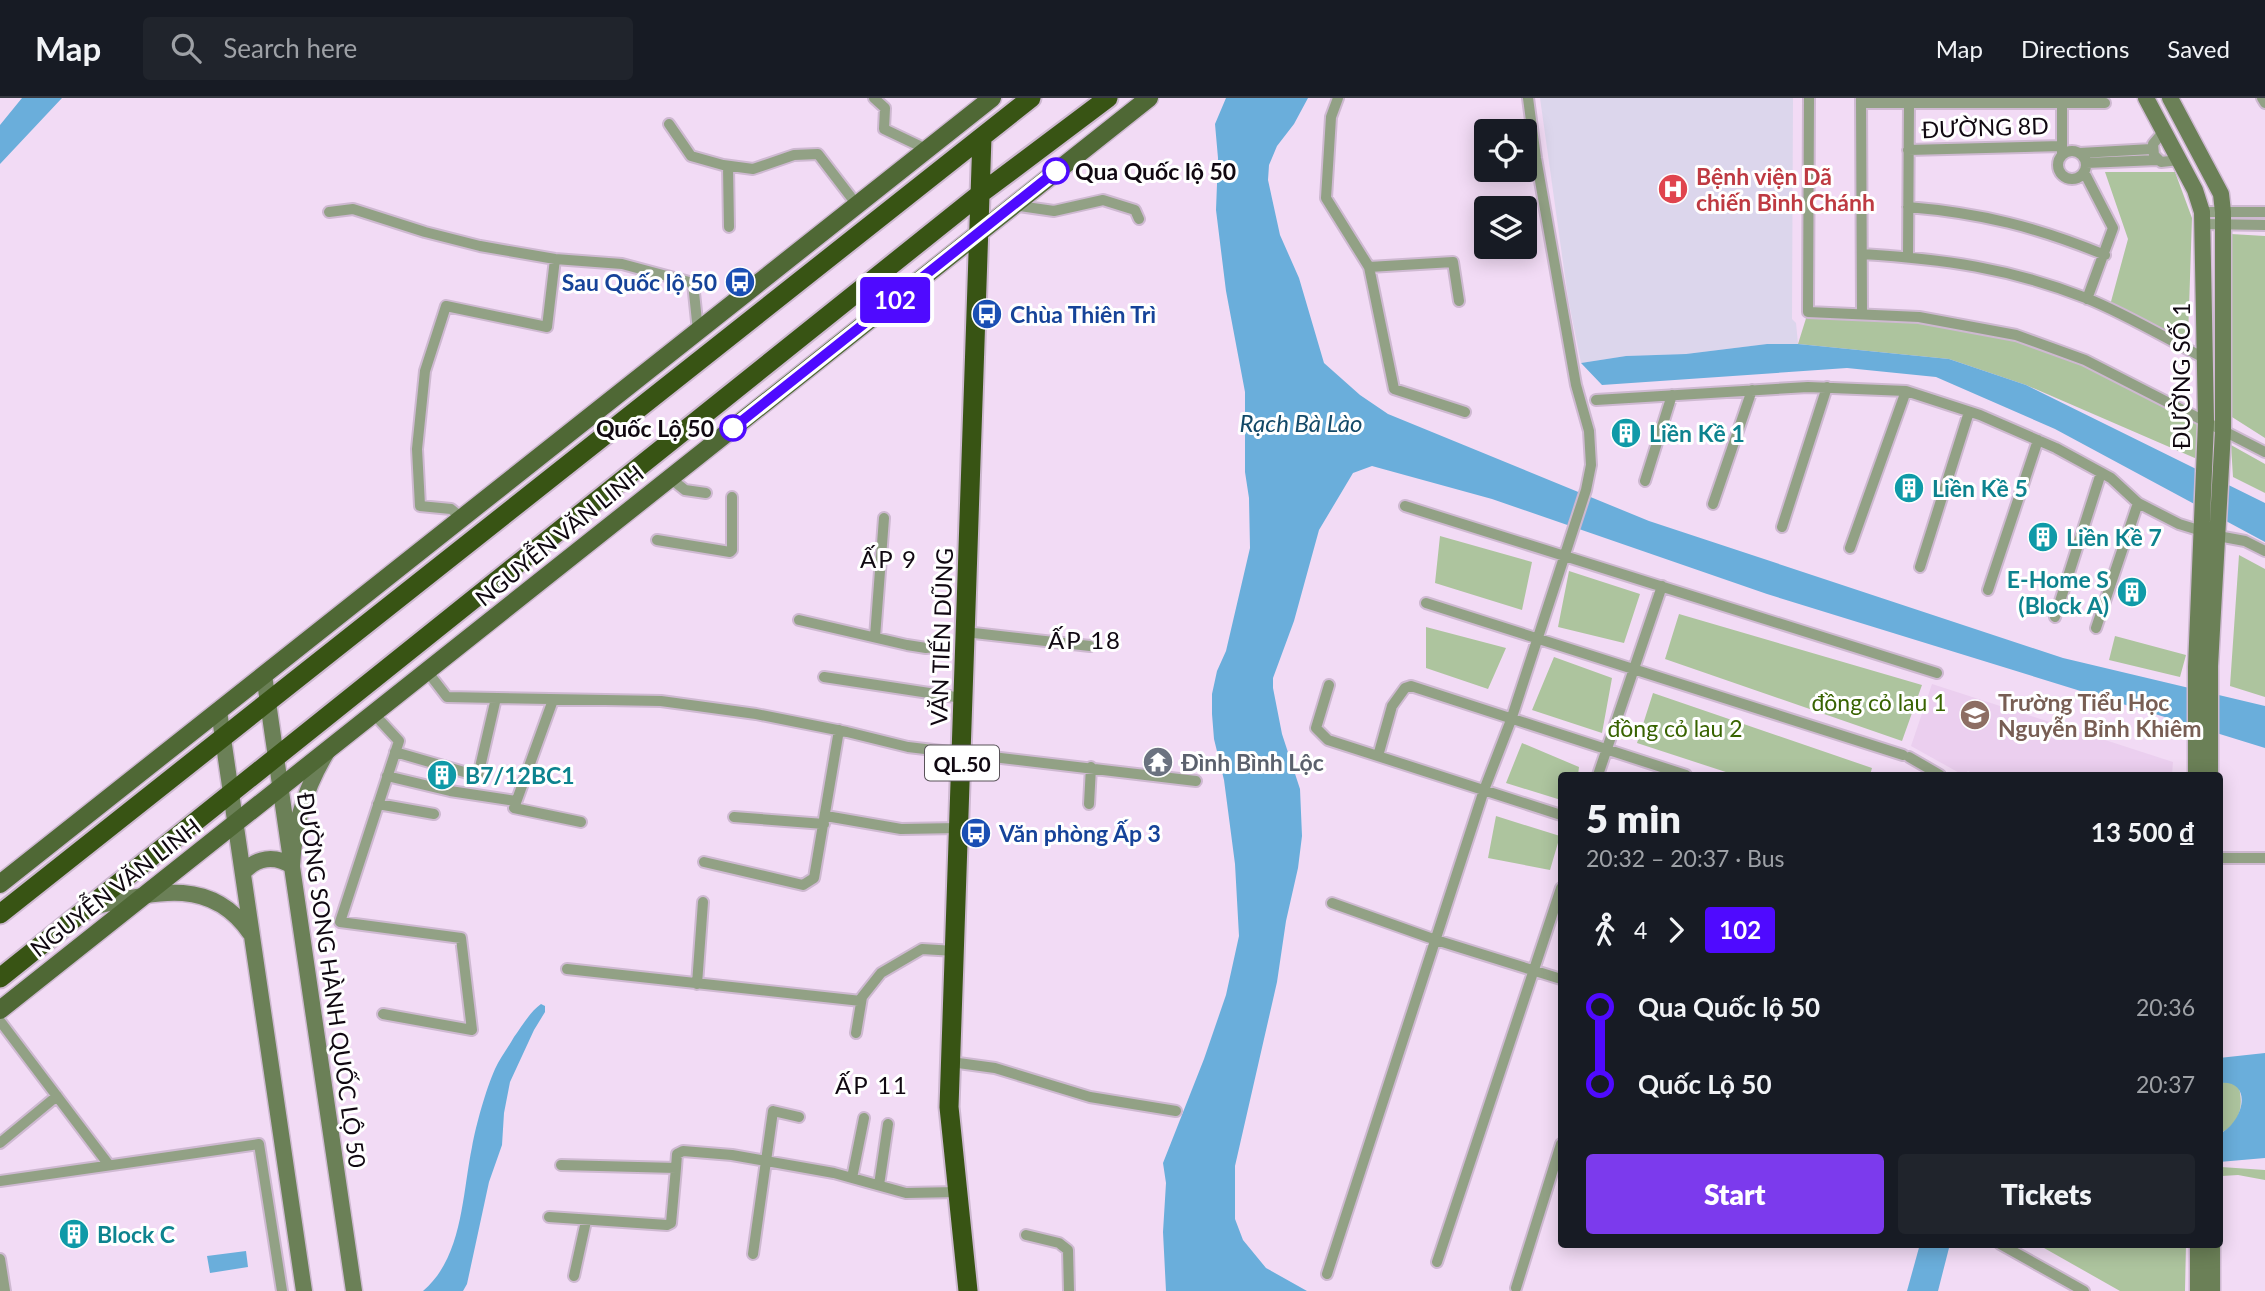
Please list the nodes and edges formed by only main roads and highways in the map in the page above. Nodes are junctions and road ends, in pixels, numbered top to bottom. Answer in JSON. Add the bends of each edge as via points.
{"nodes":[{"id":1,"x":1031,"y":98,"type":"edge"},
{"id":2,"x":1108,"y":98,"type":"edge"},
{"id":3,"x":1149,"y":98,"type":"edge"},
{"id":4,"x":2146,"y":98,"type":"edge"},
{"id":5,"x":2169,"y":98,"type":"edge"},
{"id":6,"x":986,"y":100,"type":"edge"},
{"id":7,"x":2183,"y":122,"type":"junction"},
{"id":8,"x":2164,"y":131,"type":"junction"},
{"id":9,"x":982,"y":137,"type":"junction"},
{"id":10,"x":979,"y":194,"type":"junction"},
{"id":11,"x":978,"y":235,"type":"junction"},
{"id":12,"x":2210,"y":528,"type":"junction"},
{"id":13,"x":264,"y":675,"type":"junction"},
{"id":14,"x":268,"y":702,"type":"junction"},
{"id":15,"x":219,"y":711,"type":"junction"},
{"id":16,"x":223,"y":738,"type":"junction"},
{"id":17,"x":328,"y":750,"type":"junction"},
{"id":18,"x":2203,"y":755,"type":"junction"},
{"id":19,"x":276,"y":757,"type":"junction"},
{"id":20,"x":2197,"y":772,"type":"edge"},
{"id":21,"x":2209,"y":772,"type":"edge"},
{"id":22,"x":281,"y":788,"type":"junction"},
{"id":23,"x":231,"y":793,"type":"junction"},
{"id":24,"x":235,"y":824,"type":"junction"},
{"id":25,"x":292,"y":866,"type":"junction"},
{"id":26,"x":243,"y":873,"type":"junction"},
{"id":27,"x":0,"y":884,"type":"edge"},
{"id":28,"x":147,"y":894,"type":"junction"},
{"id":29,"x":87,"y":908,"type":"junction"},
{"id":30,"x":0,"y":914,"type":"edge"},
{"id":31,"x":252,"y":935,"type":"junction"},
{"id":32,"x":0,"y":978,"type":"edge"},
{"id":33,"x":0,"y":1010,"type":"edge"},
{"id":34,"x":2197,"y":1248,"type":"edge"},
{"id":35,"x":2212,"y":1248,"type":"edge"},
{"id":36,"x":304,"y":1291,"type":"edge"},
{"id":37,"x":354,"y":1291,"type":"edge"},
{"id":38,"x":968,"y":1291,"type":"edge"},
{"id":39,"x":2198,"y":1291,"type":"edge"},
{"id":40,"x":2212,"y":1291,"type":"edge"}],
"edges":[{"from":1,"to":9,"type":"highway"},
{"from":2,"to":10,"type":"highway","name":"NGUYỄN VĂN LINH"},
{"from":3,"to":11,"type":"main road","name":"NGUYỄN VĂN LINH"},
{"from":4,"to":8,"type":"main road","name":"ĐƯỜNG SỐ 1"},
{"from":5,"to":7,"type":"main road","name":"ĐƯỜNG SỐ 1"},
{"from":6,"to":9,"type":"main road","number":"QL.50"},
{"from":6,"to":13,"type":"main road"},
{"from":7,"to":8,"type":"main road"},
{"from":7,"to":12,"type":"main road","name":"ĐƯỜNG SỐ 1","via":[[2221,194],[2223,218],[2223,431]]},
{"from":8,"to":12,"type":"main road","name":"ĐƯỜNG SỐ 1","via":[[2195,190],[2202,218],[2204,462]]},
{"from":9,"to":10,"type":"highway","number":"QL.50"},
{"from":9,"to":14,"type":"highway"},
{"from":10,"to":11,"type":"highway","number":"QL.50"},
{"from":10,"to":19,"type":"highway","name":"NGUYỄN VĂN LINH"},
{"from":11,"to":17,"type":"main road","name":"NGUYỄN VĂN LINH"},
{"from":11,"to":38,"type":"highway","name":"VĂN TIẾN DŨNG","number":"QL.50","via":[[949,1107]]},
{"from":12,"to":18,"type":"main road","name":"ĐƯỜNG SỐ 1"},
{"from":13,"to":14,"type":"main road","name":"ĐƯỜNG SONG HÀNH QUỐC LỘ 50"},
{"from":13,"to":15,"type":"main road"},
{"from":14,"to":16,"type":"highway"},
{"from":14,"to":19,"type":"main road","name":"ĐƯỜNG SONG HÀNH QUỐC LỘ 50"},
{"from":15,"to":16,"type":"main road"},
{"from":15,"to":27,"type":"main road"},
{"from":16,"to":23,"type":"main road"},
{"from":16,"to":30,"type":"highway"},
{"from":17,"to":22,"type":"main road","name":"NGUYỄN VĂN LINH"},
{"from":17,"to":25,"type":"main road","via":[[301,806]]},
{"from":18,"to":20,"type":"main road"},
{"from":18,"to":21,"type":"main road"},
{"from":19,"to":22,"type":"main road","name":"ĐƯỜNG SONG HÀNH QUỐC LỘ 50"},
{"from":19,"to":23,"type":"highway","name":"NGUYỄN VĂN LINH"},
{"from":22,"to":24,"type":"main road","name":"NGUYỄN VĂN LINH"},
{"from":22,"to":25,"type":"main road","name":"ĐƯỜNG SONG HÀNH QUỐC LỘ 50"},
{"from":23,"to":24,"type":"main road"},
{"from":23,"to":29,"type":"highway","name":"NGUYỄN VĂN LINH"},
{"from":24,"to":26,"type":"main road"},
{"from":24,"to":28,"type":"main road","name":"NGUYỄN VĂN LINH"},
{"from":25,"to":26,"type":"main road","via":[[266,859]]},
{"from":25,"to":37,"type":"main road","name":"ĐƯỜNG SONG HÀNH QUỐC LỘ 50"},
{"from":26,"to":31,"type":"main road"},
{"from":28,"to":29,"type":"main road"},
{"from":28,"to":31,"type":"main road","via":[[179,891],[210,899],[238,918]]},
{"from":28,"to":33,"type":"main road","name":"NGUYỄN VĂN LINH"},
{"from":29,"to":32,"type":"highway","name":"NGUYỄN VĂN LINH"},
{"from":31,"to":36,"type":"main road"},
{"from":34,"to":39,"type":"main road"},
{"from":35,"to":40,"type":"main road"}]}
